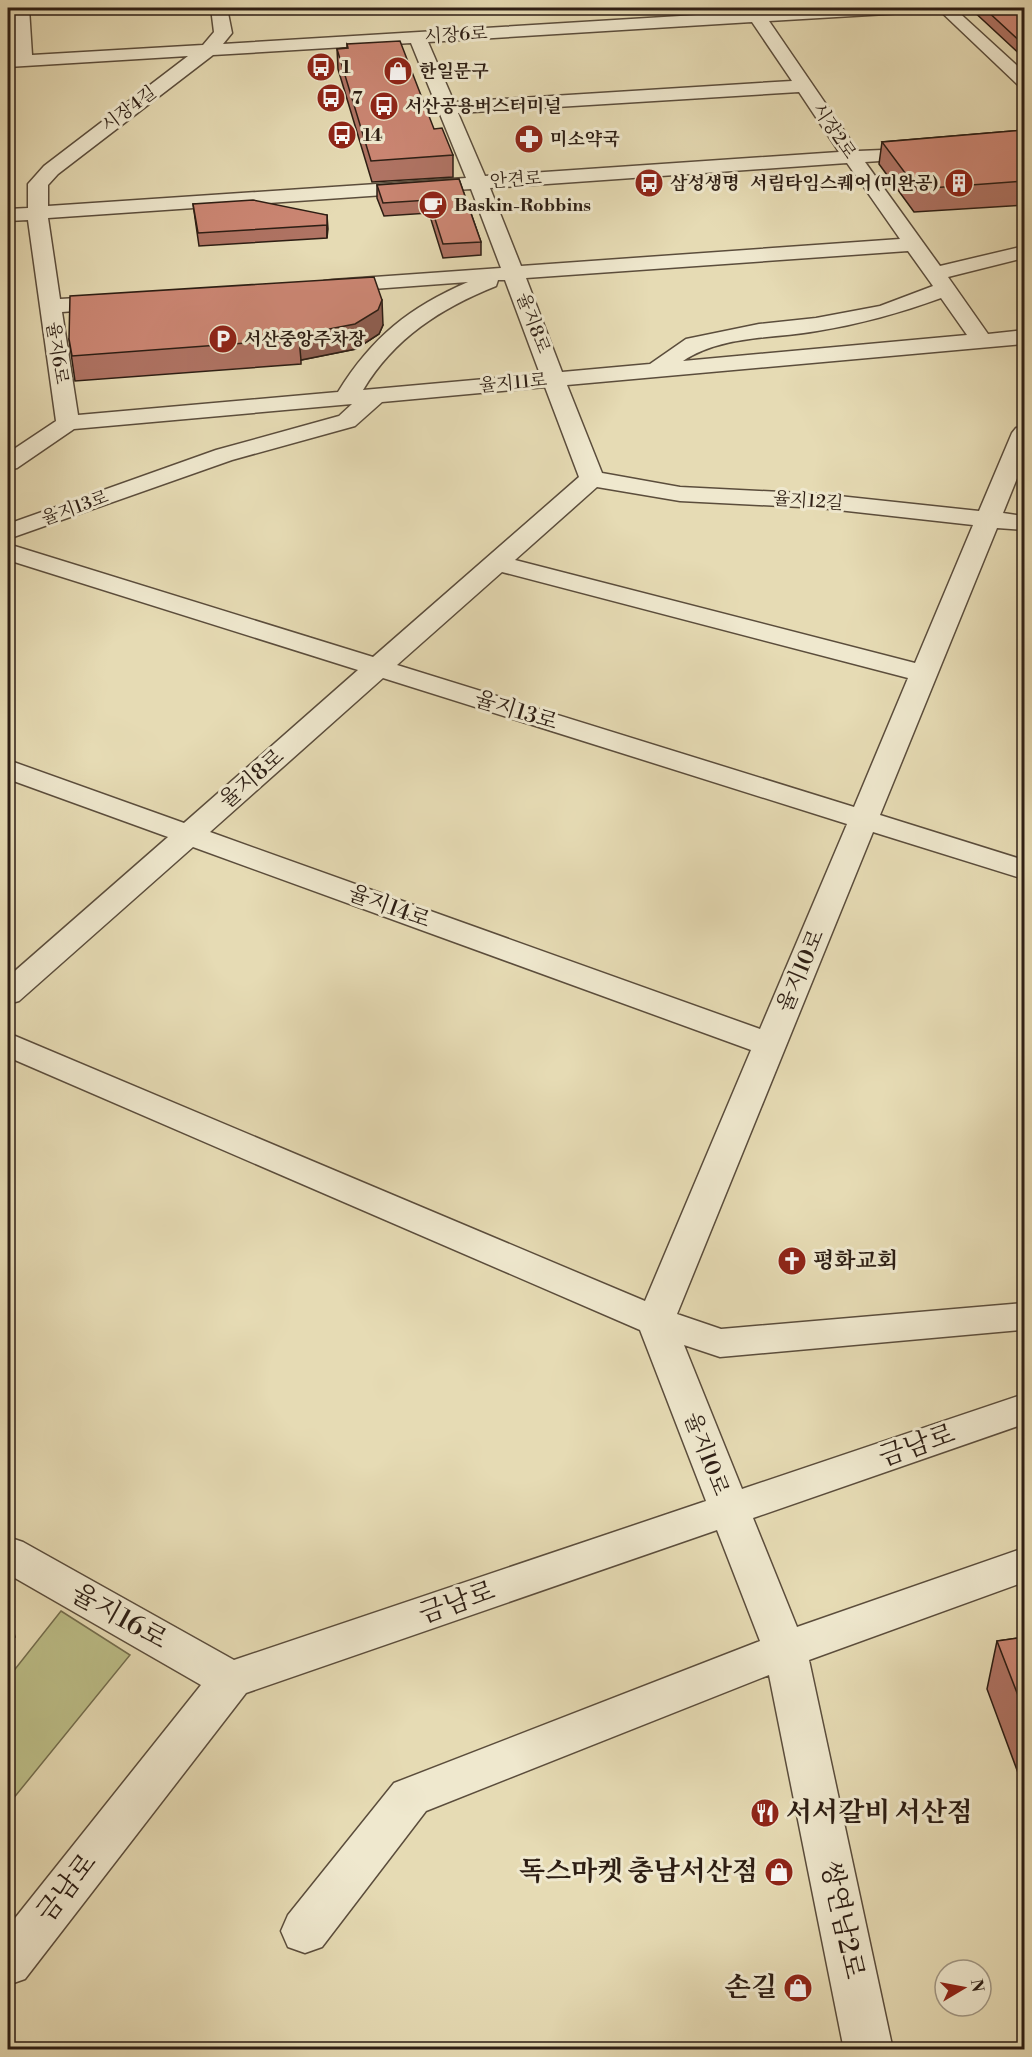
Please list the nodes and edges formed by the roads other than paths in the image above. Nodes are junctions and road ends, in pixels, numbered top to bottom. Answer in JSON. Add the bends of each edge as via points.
{"nodes":[{"id":1,"x":21,"y":8,"type":"edge"},
{"id":2,"x":219,"y":8,"type":"edge"},
{"id":3,"x":904,"y":8,"type":"edge"},
{"id":4,"x":945,"y":8,"type":"edge"},
{"id":5,"x":754,"y":12,"type":"edge"},
{"id":6,"x":417,"y":37,"type":"junction"},
{"id":7,"x":208,"y":50,"type":"junction"},
{"id":8,"x":16,"y":61,"type":"edge"},
{"id":9,"x":698,"y":76,"type":"dead end"},
{"id":10,"x":1024,"y":81,"type":"edge"},
{"id":11,"x":804,"y":86,"type":"junction"},
{"id":12,"x":749,"y":89,"type":"junction"},
{"id":13,"x":447,"y":108,"type":"junction"},
{"id":14,"x":938,"y":151,"type":"edge"},
{"id":15,"x":852,"y":157,"type":"junction"},
{"id":16,"x":478,"y":183,"type":"junction"},
{"id":17,"x":38,"y":213,"type":"junction"},
{"id":18,"x":8,"y":215,"type":"edge"},
{"id":19,"x":914,"y":244,"type":"junction"},
{"id":20,"x":1024,"y":252,"type":"edge"},
{"id":21,"x":513,"y":273,"type":"junction"},
{"id":22,"x":940,"y":281,"type":"junction"},
{"id":23,"x":311,"y":287,"type":"edge"},
{"id":24,"x":133,"y":300,"type":"edge"},
{"id":25,"x":50,"y":306,"type":"junction"},
{"id":26,"x":1024,"y":337,"type":"edge"},
{"id":27,"x":982,"y":340,"type":"junction"},
{"id":28,"x":656,"y":370,"type":"junction"},
{"id":29,"x":555,"y":379,"type":"junction"},
{"id":30,"x":376,"y":395,"type":"junction"},
{"id":31,"x":346,"y":398,"type":"junction"},
{"id":32,"x":68,"y":423,"type":"junction"},
{"id":33,"x":1024,"y":433,"type":"edge"},
{"id":34,"x":8,"y":463,"type":"edge"},
{"id":35,"x":592,"y":479,"type":"junction"},
{"id":36,"x":988,"y":520,"type":"junction"},
{"id":37,"x":1024,"y":523,"type":"edge"},
{"id":38,"x":8,"y":532,"type":"edge"},
{"id":39,"x":8,"y":552,"type":"edge"},
{"id":40,"x":497,"y":563,"type":"junction"},
{"id":41,"x":377,"y":668,"type":"junction"},
{"id":42,"x":924,"y":674,"type":"junction"},
{"id":43,"x":8,"y":769,"type":"edge"},
{"id":44,"x":864,"y":820,"type":"junction"},
{"id":45,"x":189,"y":834,"type":"junction"},
{"id":46,"x":1024,"y":870,"type":"edge"},
{"id":47,"x":8,"y":994,"type":"edge"},
{"id":48,"x":8,"y":1044,"type":"edge"},
{"id":49,"x":770,"y":1045,"type":"junction"},
{"id":50,"x":1021,"y":1316,"type":"dead end"},
{"id":51,"x":655,"y":1321,"type":"junction"},
{"id":52,"x":1024,"y":1409,"type":"edge"},
{"id":53,"x":728,"y":1510,"type":"junction"},
{"id":54,"x":8,"y":1554,"type":"edge"},
{"id":55,"x":1024,"y":1565,"type":"edge"},
{"id":56,"x":785,"y":1650,"type":"junction"},
{"id":57,"x":231,"y":1680,"type":"junction"},
{"id":58,"x":305,"y":1931,"type":"dead end"},
{"id":59,"x":8,"y":1963,"type":"edge"},
{"id":60,"x":869,"y":2049,"type":"edge"}],
"edges":[{"from":1,"to":8,"type":"street"},
{"from":2,"to":7,"type":"street","name":"시장4길","via":[[223,33]]},
{"from":3,"to":5,"type":"street","name":"시장6로"},
{"from":4,"to":10,"type":"street"},
{"from":5,"to":6,"type":"street","name":"시장6로","via":[[498,24]]},
{"from":5,"to":11,"type":"street","name":"시장2로"},
{"from":6,"to":7,"type":"street","name":"시장6로"},
{"from":6,"to":13,"type":"street","name":"율지8로"},
{"from":7,"to":8,"type":"street","name":"시장6로"},
{"from":7,"to":17,"type":"street","name":"시장4길","via":[[45,174],[39,184]]},
{"from":9,"to":12,"type":"street"},
{"from":11,"to":12,"type":"street"},
{"from":11,"to":15,"type":"street","name":"시장2로"},
{"from":12,"to":13,"type":"street"},
{"from":13,"to":16,"type":"street","name":"율지8로"},
{"from":14,"to":15,"type":"street","name":"안견로"},
{"from":15,"to":16,"type":"street","name":"안견로"},
{"from":15,"to":19,"type":"street","name":"시장2로"},
{"from":16,"to":17,"type":"street","name":"안견로"},
{"from":16,"to":21,"type":"street","name":"율지8로"},
{"from":17,"to":18,"type":"street","name":"안견로"},
{"from":17,"to":25,"type":"street","name":"율지6로"},
{"from":19,"to":21,"type":"street"},
{"from":19,"to":22,"type":"street","name":"시장2로"},
{"from":20,"to":22,"type":"street","name":"율지11로"},
{"from":21,"to":23,"type":"street"},
{"from":21,"to":29,"type":"street","name":"율지8로"},
{"from":21,"to":31,"type":"street","via":[[475,287],[409,325],[378,351]]},
{"from":22,"to":27,"type":"street","name":"시장2로"},
{"from":22,"to":28,"type":"street","name":"율지11로","via":[[885,311],[694,344]]},
{"from":24,"to":25,"type":"street"},
{"from":25,"to":32,"type":"street","name":"율지6로"},
{"from":26,"to":27,"type":"street"},
{"from":27,"to":28,"type":"street"},
{"from":28,"to":29,"type":"street","name":"율지11로"},
{"from":29,"to":30,"type":"street","name":"율지11로"},
{"from":29,"to":35,"type":"street","name":"율지8로"},
{"from":30,"to":31,"type":"street","name":"율지11로"},
{"from":30,"to":38,"type":"street","name":"율지13로","via":[[347,421],[224,455]]},
{"from":31,"to":32,"type":"street","name":"율지11로"},
{"from":32,"to":34,"type":"street"},
{"from":33,"to":36,"type":"street","name":"율지10로"},
{"from":35,"to":36,"type":"street","name":"율지12길","via":[[680,494],[820,501]]},
{"from":35,"to":40,"type":"street","name":"율지8로"},
{"from":36,"to":37,"type":"street","name":"율지12길"},
{"from":36,"to":42,"type":"street","name":"율지10로"},
{"from":39,"to":41,"type":"street","name":"율지13로"},
{"from":40,"to":41,"type":"street","name":"율지8로"},
{"from":40,"to":42,"type":"street"},
{"from":41,"to":44,"type":"street","name":"율지13로"},
{"from":41,"to":45,"type":"street","name":"율지8로"},
{"from":42,"to":44,"type":"street","name":"율지10로"},
{"from":43,"to":45,"type":"street","name":"율지14로"},
{"from":44,"to":46,"type":"street","name":"율지13로"},
{"from":44,"to":49,"type":"street","name":"율지10로"},
{"from":45,"to":47,"type":"street","name":"율지8로"},
{"from":45,"to":49,"type":"street","name":"율지14로"},
{"from":48,"to":51,"type":"street"},
{"from":49,"to":51,"type":"street","name":"율지10로"},
{"from":50,"to":51,"type":"street","via":[[720,1343]]},
{"from":51,"to":53,"type":"street","name":"율지10로"},
{"from":52,"to":53,"type":"street","name":"금남로"},
{"from":53,"to":56,"type":"street","name":"쌍연남2로"},
{"from":53,"to":57,"type":"street","name":"금남로"},
{"from":54,"to":57,"type":"street","name":"율지16로"},
{"from":55,"to":56,"type":"street"},
{"from":56,"to":58,"type":"street","via":[[410,1797]]},
{"from":56,"to":60,"type":"street","name":"쌍연남2로"},
{"from":57,"to":59,"type":"street","name":"금남로"}]}
